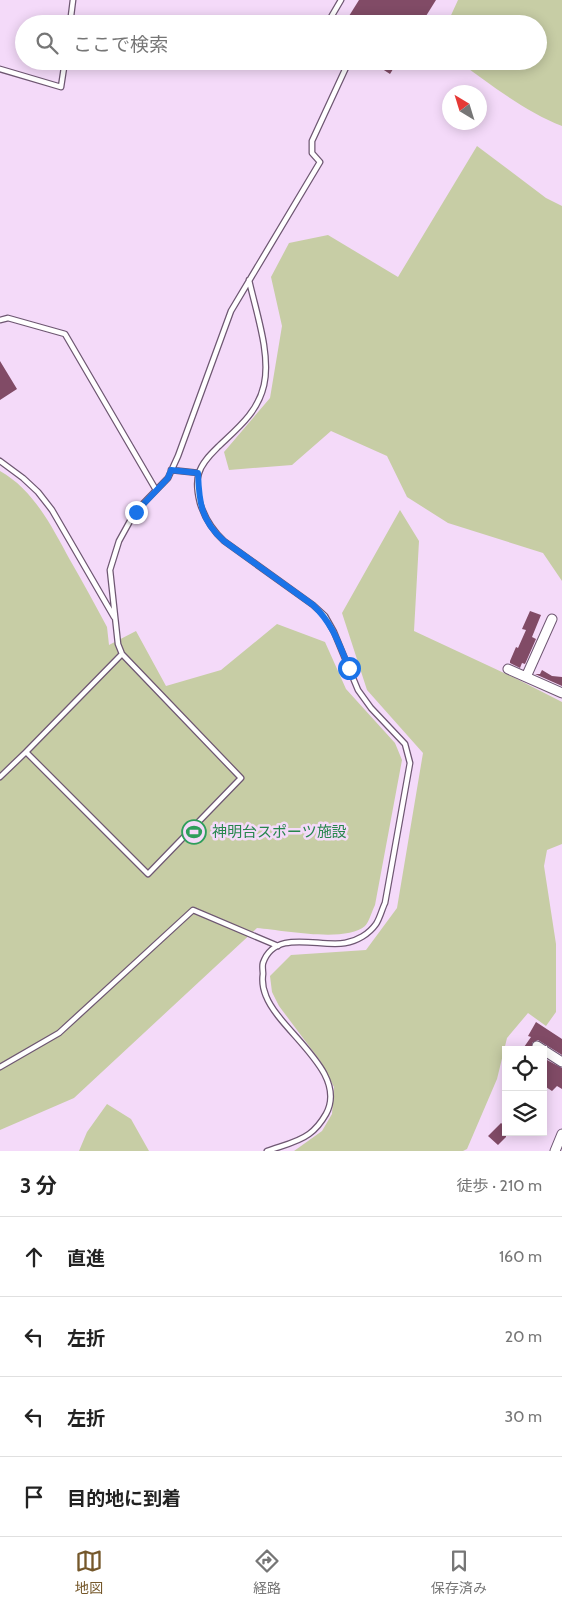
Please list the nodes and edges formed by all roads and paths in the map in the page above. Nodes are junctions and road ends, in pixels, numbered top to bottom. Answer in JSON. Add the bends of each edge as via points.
{"nodes":[{"id":1,"x":74,"y":0,"type":"edge"},
{"id":2,"x":341,"y":0,"type":"edge"},
{"id":3,"x":72,"y":15,"type":"edge"},
{"id":4,"x":332,"y":15,"type":"edge"},
{"id":5,"x":0,"y":69,"type":"edge"},
{"id":6,"x":64,"y":70,"type":"edge"},
{"id":7,"x":345,"y":70,"type":"edge"},
{"id":8,"x":249,"y":280,"type":"junction"},
{"id":9,"x":0,"y":320,"type":"edge"},
{"id":10,"x":0,"y":461,"type":"edge"},
{"id":11,"x":171,"y":470,"type":"junction"},
{"id":12,"x":198,"y":473,"type":"junction"},
{"id":13,"x":156,"y":490,"type":"junction"},
{"id":14,"x":115,"y":619,"type":"junction"},
{"id":15,"x":552,"y":619,"type":"dead end"},
{"id":16,"x":122,"y":654,"type":"junction"},
{"id":17,"x":508,"y":668,"type":"dead end"},
{"id":18,"x":526,"y":677,"type":"junction"},
{"id":19,"x":562,"y":692,"type":"edge"},
{"id":20,"x":26,"y":752,"type":"junction"},
{"id":21,"x":0,"y":777,"type":"edge"},
{"id":22,"x":278,"y":946,"type":"junction"},
{"id":23,"x":547,"y":1052,"type":"edge"},
{"id":24,"x":562,"y":1062,"type":"edge"},
{"id":25,"x":0,"y":1067,"type":"edge"},
{"id":26,"x":562,"y":1134,"type":"edge"},
{"id":27,"x":267,"y":1151,"type":"edge"},
{"id":28,"x":555,"y":1151,"type":"edge"}],
"edges":[{"from":1,"to":3,"type":"lane"},
{"from":2,"to":4,"type":"lane"},
{"from":5,"to":6,"type":"lane","via":[[61,87]]},
{"from":7,"to":8,"type":"lane","via":[[312,141],[312,153],[320,162]]},
{"from":8,"to":11,"type":"lane","via":[[231,311]]},
{"from":8,"to":12,"type":"lane","via":[[266,358],[264,384],[248,419],[209,456]]},
{"from":9,"to":13,"type":"lane","via":[[8,318],[65,334]]},
{"from":10,"to":14,"type":"lane","via":[[28,482],[52,510]]},
{"from":11,"to":12,"type":"lane"},
{"from":11,"to":13,"type":"lane"},
{"from":12,"to":22,"type":"lane","via":[[203,514],[212,531],[325,616],[358,690],[405,744],[410,763],[385,903],[377,923],[364,937],[344,943],[288,941]]},
{"from":13,"to":14,"type":"lane","via":[[136,512],[119,541],[110,570]]},
{"from":14,"to":16,"type":"lane"},
{"from":15,"to":18,"type":"street"},
{"from":16,"to":20,"type":"lane"},
{"from":16,"to":20,"type":"lane","via":[[241,778],[148,874]]},
{"from":17,"to":18,"type":"street"},
{"from":18,"to":19,"type":"street"},
{"from":20,"to":21,"type":"lane"},
{"from":22,"to":25,"type":"lane","via":[[193,910],[58,1033]]},
{"from":22,"to":27,"type":"lane","via":[[272,949],[263,963],[265,996],[319,1065],[331,1092],[330,1106],[309,1134]]},
{"from":23,"to":24,"type":"street"},
{"from":26,"to":28,"type":"street"}]}
